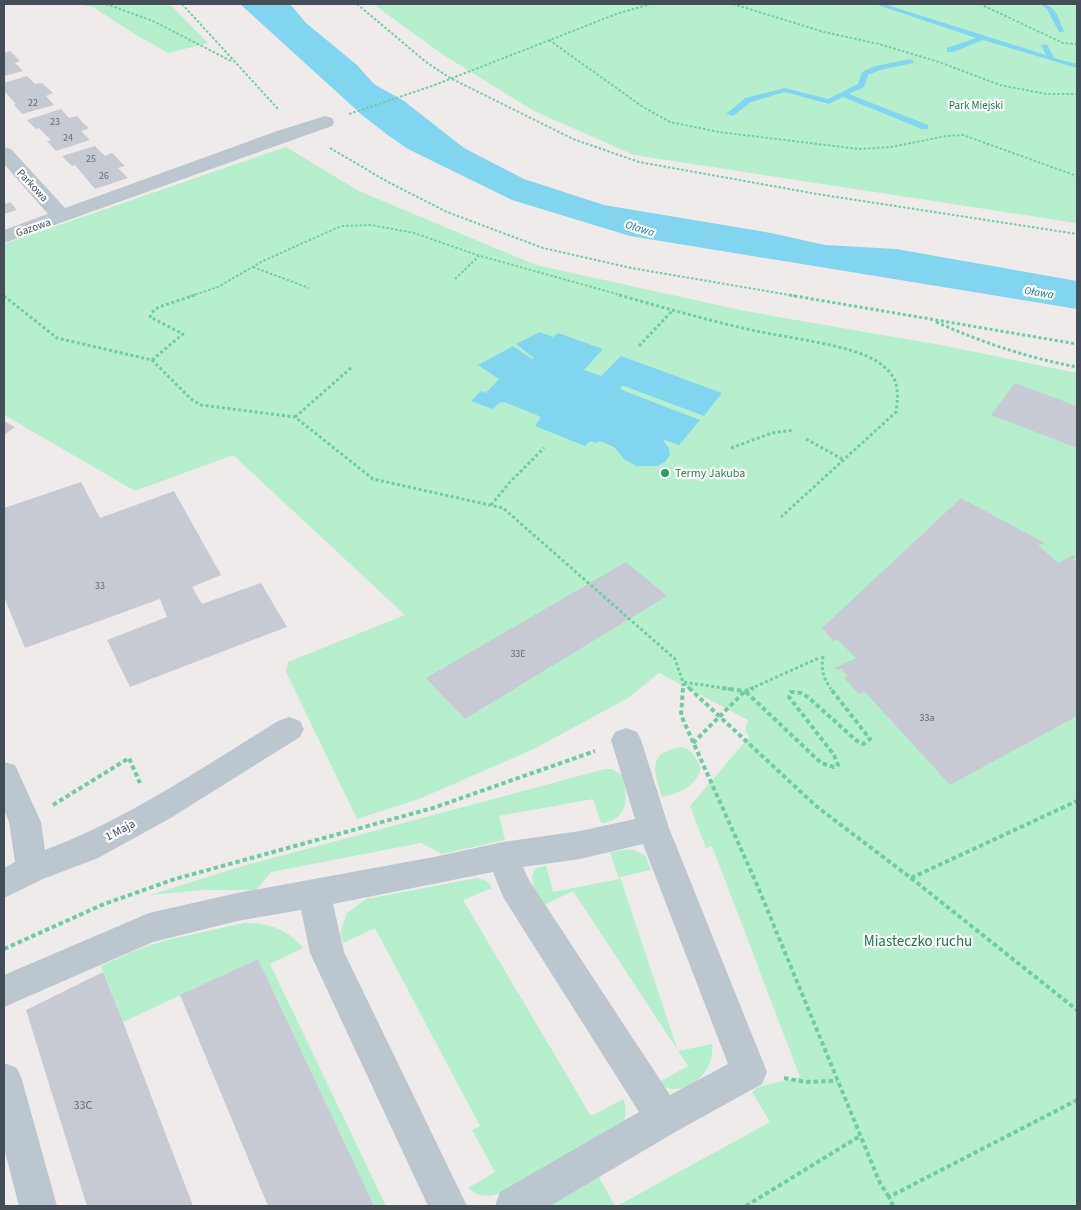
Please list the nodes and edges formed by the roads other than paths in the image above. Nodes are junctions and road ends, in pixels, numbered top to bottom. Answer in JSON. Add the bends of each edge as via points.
{"nodes":[{"id":1,"x":325,"y":122,"type":"road end"},
{"id":2,"x":4,"y":153,"type":"edge"},
{"id":3,"x":62,"y":217,"type":"junction"},
{"id":4,"x":4,"y":236,"type":"edge"},
{"id":5,"x":289,"y":729,"type":"dead end"},
{"id":6,"x":626,"y":740,"type":"road end"},
{"id":7,"x":4,"y":774,"type":"edge"},
{"id":8,"x":653,"y":828,"type":"junction"},
{"id":9,"x":503,"y":856,"type":"junction"},
{"id":10,"x":32,"y":869,"type":"junction"},
{"id":11,"x":4,"y":884,"type":"edge"},
{"id":12,"x":314,"y":893,"type":"junction"},
{"id":13,"x":4,"y":992,"type":"edge"},
{"id":14,"x":4,"y":1080,"type":"edge"},
{"id":15,"x":664,"y":1118,"type":"junction"},
{"id":16,"x":38,"y":1206,"type":"edge"},
{"id":17,"x":448,"y":1206,"type":"edge"},
{"id":18,"x":514,"y":1206,"type":"edge"}],
"edges":[{"from":1,"to":3,"type":"street","name":"Gazowa"},
{"from":2,"to":3,"type":"street","name":"Parkowa"},
{"from":3,"to":4,"type":"street","name":"Gazowa"},
{"from":5,"to":10,"type":"street","name":"1 Maja","via":[[158,810],[87,848]]},
{"from":6,"to":8,"type":"street"},
{"from":7,"to":10,"type":"street","via":[[25,822]]},
{"from":8,"to":9,"type":"street"},
{"from":8,"to":15,"type":"street","via":[[749,1072]]},
{"from":9,"to":12,"type":"street"},
{"from":9,"to":15,"type":"street","via":[[515,887]]},
{"from":10,"to":11,"type":"street","name":"1 Maja"},
{"from":12,"to":13,"type":"street","via":[[149,928]]},
{"from":12,"to":17,"type":"street","via":[[327,953]]},
{"from":14,"to":16,"type":"street"},
{"from":15,"to":18,"type":"street"}]}
